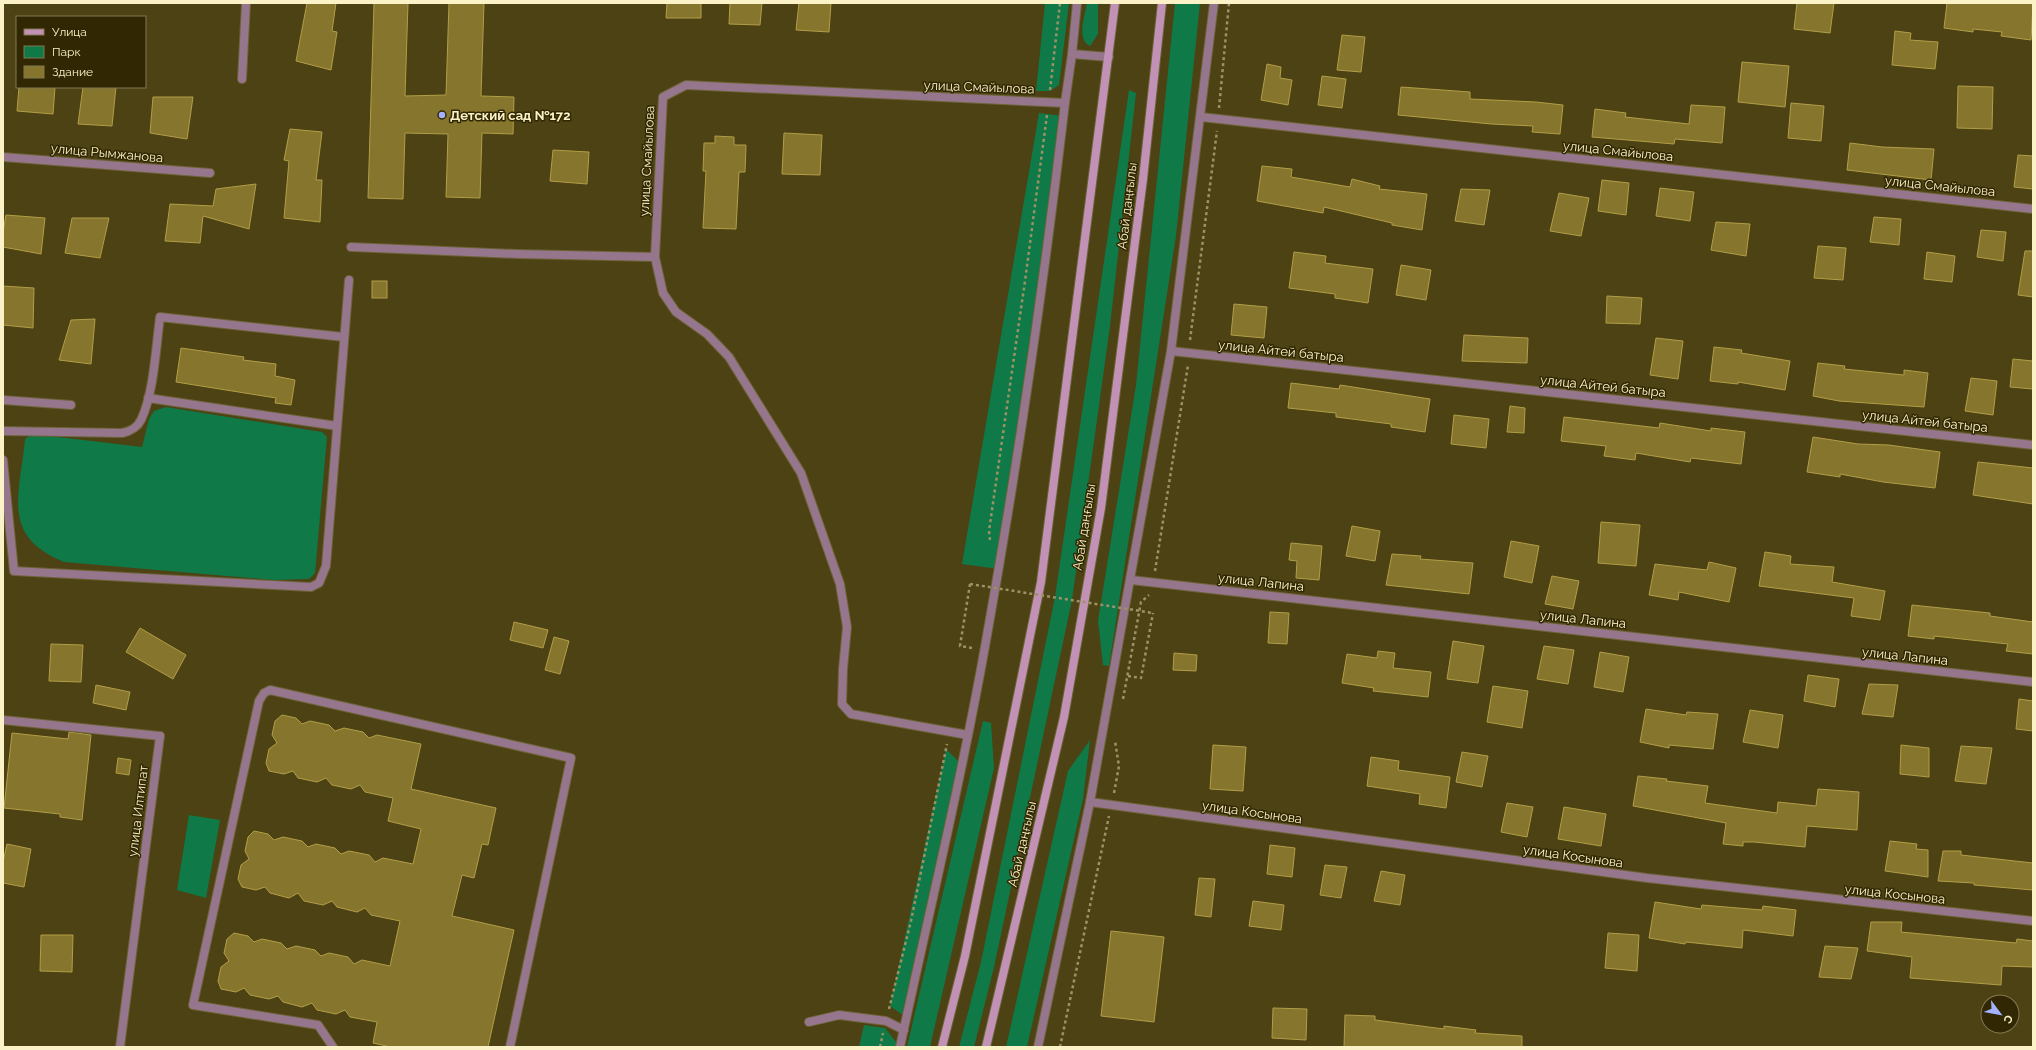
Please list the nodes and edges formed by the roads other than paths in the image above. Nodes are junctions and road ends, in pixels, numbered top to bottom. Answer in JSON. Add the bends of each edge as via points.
{"nodes":[{"id":1,"x":246,"y":3,"type":"edge"},
{"id":2,"x":1077,"y":3,"type":"edge"},
{"id":3,"x":1115,"y":3,"type":"edge"},
{"id":4,"x":1162,"y":3,"type":"edge"},
{"id":5,"x":1214,"y":3,"type":"edge"},
{"id":6,"x":1072,"y":54,"type":"junction"},
{"id":7,"x":1109,"y":58,"type":"junction"},
{"id":8,"x":242,"y":79,"type":"dead end"},
{"id":9,"x":1065,"y":103,"type":"junction"},
{"id":10,"x":1201,"y":117,"type":"junction"},
{"id":11,"x":3,"y":157,"type":"edge"},
{"id":12,"x":210,"y":173,"type":"dead end"},
{"id":13,"x":2033,"y":209,"type":"edge"},
{"id":14,"x":351,"y":247,"type":"dead end"},
{"id":15,"x":655,"y":257,"type":"junction"},
{"id":16,"x":349,"y":280,"type":"dead end"},
{"id":17,"x":344,"y":337,"type":"junction"},
{"id":18,"x":1170,"y":351,"type":"junction"},
{"id":19,"x":148,"y":398,"type":"junction"},
{"id":20,"x":3,"y":400,"type":"edge"},
{"id":21,"x":71,"y":405,"type":"dead end"},
{"id":22,"x":337,"y":426,"type":"junction"},
{"id":23,"x":3,"y":431,"type":"edge"},
{"id":24,"x":2033,"y":445,"type":"edge"},
{"id":25,"x":3,"y":460,"type":"edge"},
{"id":26,"x":1131,"y":580,"type":"junction"},
{"id":27,"x":2033,"y":682,"type":"edge"},
{"id":28,"x":3,"y":720,"type":"edge"},
{"id":29,"x":968,"y":735,"type":"junction"},
{"id":30,"x":1090,"y":802,"type":"junction"},
{"id":31,"x":2033,"y":921,"type":"edge"},
{"id":32,"x":808,"y":1022,"type":"dead end"},
{"id":33,"x":904,"y":1030,"type":"junction"},
{"id":34,"x":120,"y":1047,"type":"edge"},
{"id":35,"x":333,"y":1047,"type":"edge"},
{"id":36,"x":510,"y":1047,"type":"edge"},
{"id":37,"x":900,"y":1047,"type":"edge"},
{"id":38,"x":942,"y":1047,"type":"edge"},
{"id":39,"x":986,"y":1047,"type":"edge"},
{"id":40,"x":1038,"y":1047,"type":"edge"}],
"edges":[{"from":1,"to":8,"type":"street"},
{"from":2,"to":6,"type":"street"},
{"from":3,"to":7,"type":"main road"},
{"from":4,"to":39,"type":"main road","name":"Абай даңғылы","via":[[1143,180],[1101,508],[1064,717]]},
{"from":5,"to":10,"type":"street"},
{"from":6,"to":7,"type":"street"},
{"from":6,"to":9,"type":"street"},
{"from":7,"to":38,"type":"main road","via":[[1042,582],[966,956]]},
{"from":9,"to":15,"type":"street","name":"улица Смайылова","via":[[686,85],[662,97]]},
{"from":9,"to":29,"type":"street","via":[[1043,284],[1017,461]]},
{"from":10,"to":13,"type":"street","name":"улица Смайылова"},
{"from":10,"to":18,"type":"street"},
{"from":11,"to":12,"type":"street","name":"улица Рымжанова"},
{"from":14,"to":15,"type":"street"},
{"from":15,"to":29,"type":"street","via":[[663,293],[676,312],[707,334],[729,357],[801,472],[840,584],[847,627],[842,669],[842,704],[851,714]]},
{"from":16,"to":17,"type":"street"},
{"from":17,"to":19,"type":"street","via":[[160,317]]},
{"from":17,"to":22,"type":"street"},
{"from":18,"to":24,"type":"street","name":"улица Айтей батыра"},
{"from":18,"to":26,"type":"street"},
{"from":19,"to":22,"type":"street"},
{"from":19,"to":23,"type":"street","via":[[141,420],[133,430],[122,433]]},
{"from":20,"to":21,"type":"street"},
{"from":22,"to":25,"type":"street","via":[[326,566],[319,583],[311,587],[14,571]]},
{"from":26,"to":27,"type":"street","name":"улица Лапина"},
{"from":26,"to":30,"type":"street"},
{"from":28,"to":34,"type":"street","name":"улица Илтипат","via":[[160,736]]},
{"from":29,"to":33,"type":"street"},
{"from":30,"to":31,"type":"street","name":"улица Косынова","via":[[1647,878]]},
{"from":30,"to":40,"type":"street"},
{"from":32,"to":33,"type":"street","via":[[839,1015],[886,1021]]},
{"from":33,"to":37,"type":"street"},
{"from":35,"to":36,"type":"street","via":[[318,1025],[193,1005],[259,701],[264,693],[270,690],[571,758]]}]}
